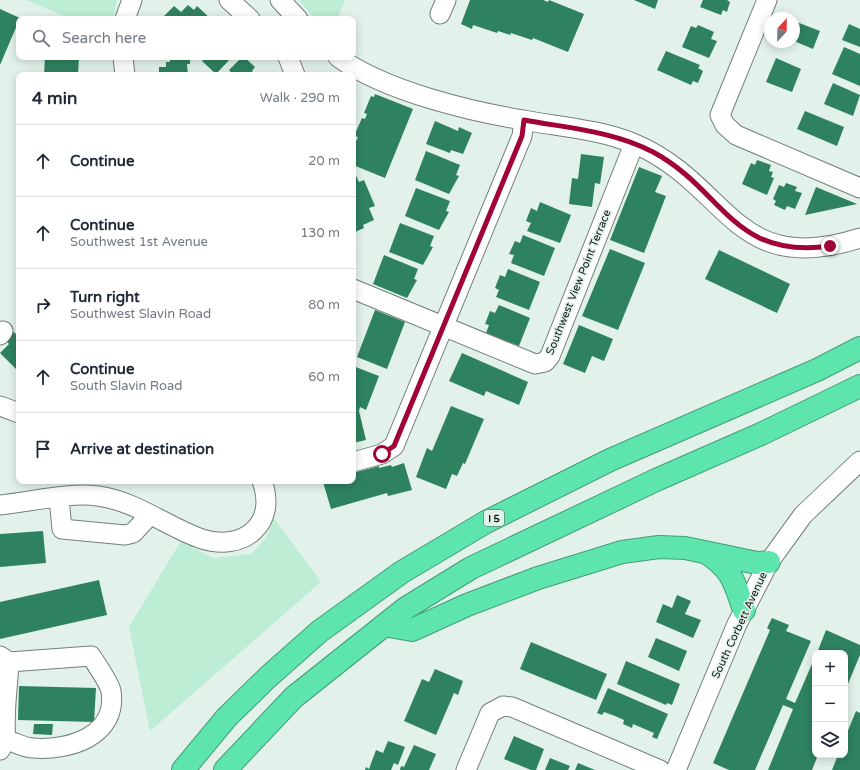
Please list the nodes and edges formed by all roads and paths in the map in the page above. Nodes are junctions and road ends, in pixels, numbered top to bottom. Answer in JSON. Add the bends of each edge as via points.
{"nodes":[{"id":1,"x":132,"y":0,"type":"edge"},
{"id":2,"x":229,"y":0,"type":"edge"},
{"id":3,"x":280,"y":0,"type":"edge"},
{"id":4,"x":767,"y":0,"type":"edge"},
{"id":5,"x":126,"y":16,"type":"edge"},
{"id":6,"x":247,"y":16,"type":"edge"},
{"id":7,"x":295,"y":16,"type":"edge"},
{"id":8,"x":123,"y":60,"type":"edge"},
{"id":9,"x":289,"y":60,"type":"edge"},
{"id":10,"x":341,"y":60,"type":"edge"},
{"id":11,"x":125,"y":72,"type":"edge"},
{"id":12,"x":294,"y":72,"type":"edge"},
{"id":13,"x":352,"y":72,"type":"edge"},
{"id":14,"x":356,"y":76,"type":"edge"},
{"id":15,"x":524,"y":120,"type":"junction"},
{"id":16,"x":634,"y":144,"type":"junction"},
{"id":17,"x":858,"y":181,"type":"edge"},
{"id":18,"x":860,"y":238,"type":"edge"},
{"id":19,"x":356,"y":290,"type":"edge"},
{"id":20,"x":443,"y":326,"type":"junction"},
{"id":21,"x":860,"y":348,"type":"edge"},
{"id":22,"x":860,"y":386,"type":"edge"},
{"id":23,"x":0,"y":406,"type":"edge"},
{"id":24,"x":16,"y":412,"type":"edge"},
{"id":25,"x":356,"y":461,"type":"edge"},
{"id":26,"x":860,"y":461,"type":"edge"},
{"id":27,"x":262,"y":484,"type":"edge"},
{"id":28,"x":94,"y":488,"type":"edge"},
{"id":29,"x":59,"y":498,"type":"junction"},
{"id":30,"x":0,"y":505,"type":"edge"},
{"id":31,"x":150,"y":515,"type":"junction"},
{"id":32,"x":707,"y":553,"type":"junction"},
{"id":33,"x":769,"y":562,"type":"junction"},
{"id":34,"x":744,"y":610,"type":"junction"},
{"id":35,"x":384,"y":626,"type":"junction"},
{"id":36,"x":4,"y":659,"type":"edge"},
{"id":37,"x":3,"y":745,"type":"edge"},
{"id":38,"x":183,"y":770,"type":"edge"},
{"id":39,"x":225,"y":770,"type":"edge"},
{"id":40,"x":466,"y":770,"type":"edge"},
{"id":41,"x":660,"y":770,"type":"edge"},
{"id":42,"x":676,"y":770,"type":"edge"}],
"edges":[{"from":1,"to":5,"type":"street"},
{"from":2,"to":6,"type":"street"},
{"from":3,"to":7,"type":"street"},
{"from":4,"to":17,"type":"street","via":[[720,115],[725,125],[736,135]]},
{"from":8,"to":11,"type":"street"},
{"from":9,"to":12,"type":"street"},
{"from":10,"to":13,"type":"street"},
{"from":14,"to":15,"type":"street","via":[[435,99]]},
{"from":15,"to":16,"type":"street","via":[[602,134]]},
{"from":15,"to":20,"type":"street","via":[[522,136]]},
{"from":16,"to":18,"type":"street","via":[[670,163],[744,230],[763,240],[780,246],[814,248]]},
{"from":16,"to":20,"type":"street","name":"Southwest View Point Terrace","via":[[550,356],[545,362],[535,364]]},
{"from":19,"to":20,"type":"street"},
{"from":20,"to":25,"type":"street","via":[[394,446],[382,454]]},
{"from":21,"to":38,"type":"highway","number":"I 5","via":[[818,370],[610,460],[486,522],[402,572],[320,631],[268,677],[228,717]]},
{"from":22,"to":35,"type":"highway","via":[[471,568],[406,608]]},
{"from":23,"to":24,"type":"street"},
{"from":26,"to":33,"type":"street","name":"South Corbett Avenue","via":[[803,515]]},
{"from":27,"to":31,"type":"street","via":[[266,506],[262,518],[251,535],[235,542],[215,543],[202,540]]},
{"from":28,"to":29,"type":"street"},
{"from":28,"to":31,"type":"street"},
{"from":29,"to":30,"type":"street"},
{"from":29,"to":31,"type":"street","via":[[62,530],[125,535],[133,533]]},
{"from":32,"to":33,"type":"highway","via":[[757,563]]},
{"from":32,"to":34,"type":"highway","via":[[724,564],[734,580]]},
{"from":32,"to":35,"type":"highway","via":[[685,548],[659,547],[622,552],[538,578],[467,605],[412,630]]},
{"from":33,"to":34,"type":"street","name":"South Corbett Avenue"},
{"from":34,"to":42,"type":"street","name":"South Corbett Avenue"},
{"from":35,"to":39,"type":"highway","via":[[294,697]]},
{"from":36,"to":37,"type":"street","via":[[7,697]]},
{"from":36,"to":37,"type":"street","via":[[91,656],[111,690],[109,716],[94,735],[64,747],[31,748]]},
{"from":40,"to":41,"type":"street","via":[[490,713],[504,706],[512,707]]}]}
